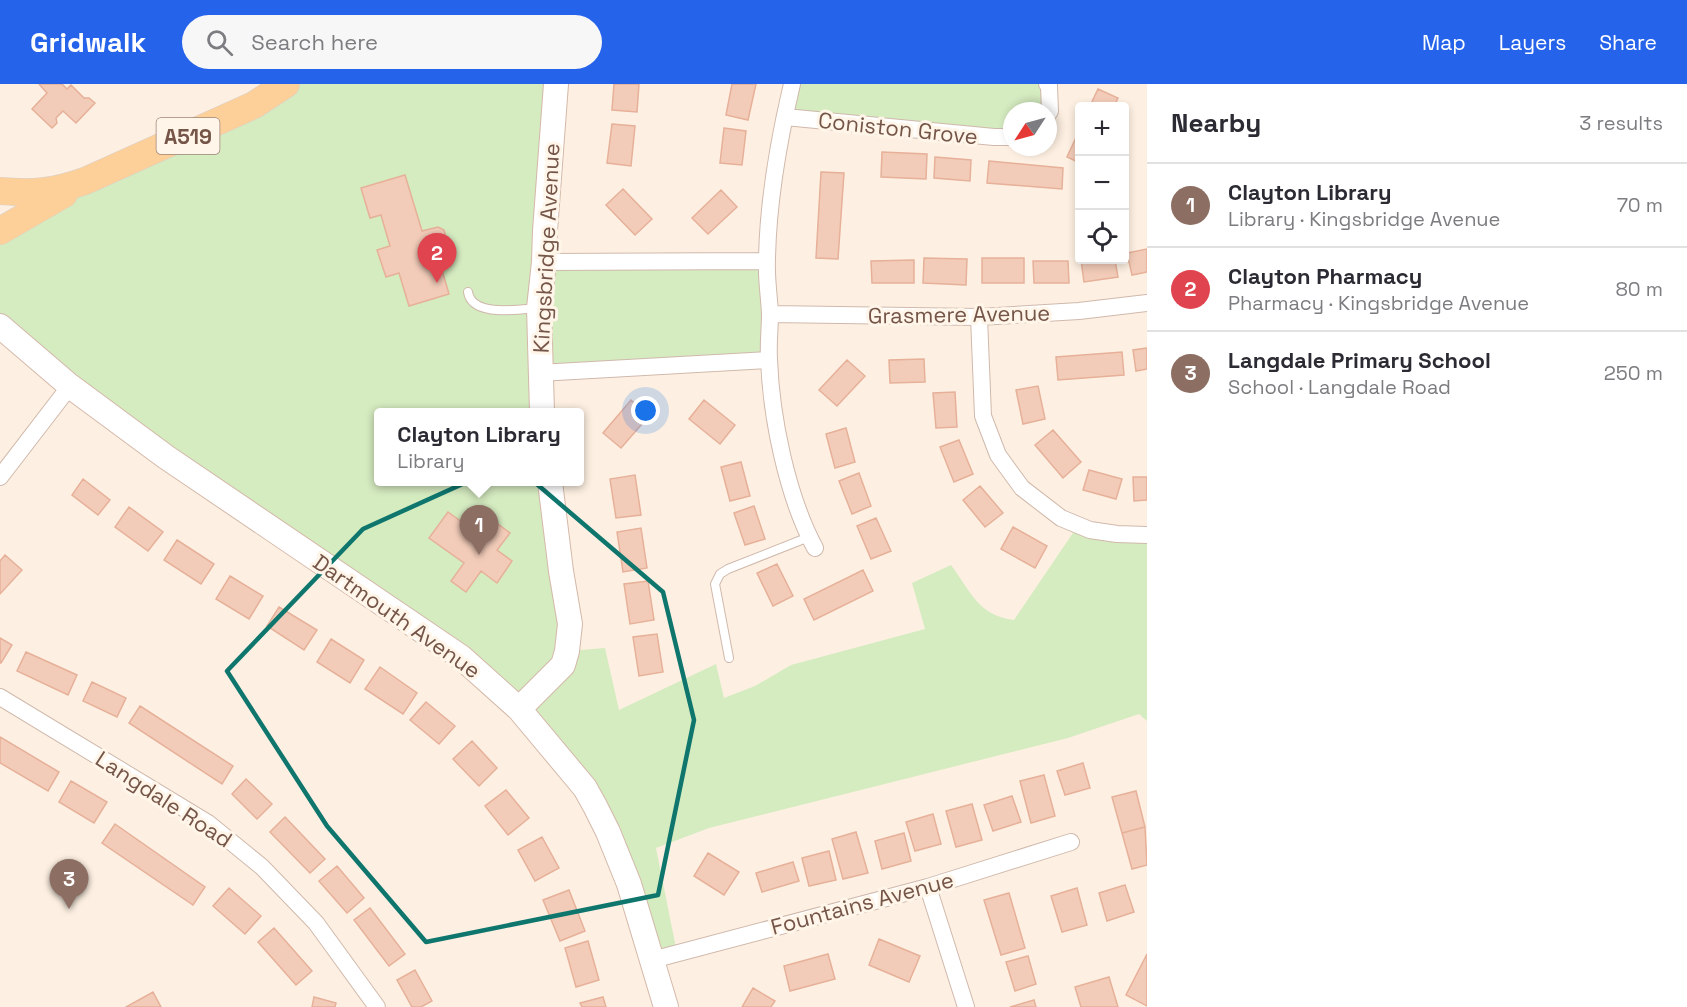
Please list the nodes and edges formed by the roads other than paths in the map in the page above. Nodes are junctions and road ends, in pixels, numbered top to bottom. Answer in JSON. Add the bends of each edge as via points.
{"nodes":[{"id":1,"x":286,"y":84,"type":"edge"},
{"id":2,"x":556,"y":84,"type":"edge"},
{"id":3,"x":792,"y":84,"type":"edge"},
{"id":4,"x":1047,"y":84,"type":"edge"},
{"id":5,"x":1050,"y":102,"type":"edge"},
{"id":6,"x":785,"y":117,"type":"junction"},
{"id":7,"x":1003,"y":137,"type":"edge"},
{"id":8,"x":85,"y":181,"type":"junction"},
{"id":9,"x":0,"y":190,"type":"edge"},
{"id":10,"x":0,"y":231,"type":"edge"},
{"id":11,"x":767,"y":261,"type":"junction"},
{"id":12,"x":544,"y":262,"type":"junction"},
{"id":13,"x":468,"y":292,"type":"dead end"},
{"id":14,"x":1147,"y":303,"type":"edge"},
{"id":15,"x":539,"y":308,"type":"junction"},
{"id":16,"x":770,"y":315,"type":"junction"},
{"id":17,"x":978,"y":317,"type":"junction"},
{"id":18,"x":0,"y":326,"type":"edge"},
{"id":19,"x":769,"y":360,"type":"junction"},
{"id":20,"x":539,"y":373,"type":"junction"},
{"id":21,"x":70,"y":386,"type":"junction"},
{"id":22,"x":542,"y":408,"type":"edge"},
{"id":23,"x":0,"y":477,"type":"edge"},
{"id":24,"x":550,"y":486,"type":"edge"},
{"id":25,"x":1147,"y":535,"type":"edge"},
{"id":26,"x":812,"y":542,"type":"joint"},
{"id":27,"x":729,"y":658,"type":"dead end"},
{"id":28,"x":0,"y":697,"type":"edge"},
{"id":29,"x":519,"y":710,"type":"junction"},
{"id":30,"x":1071,"y":842,"type":"dead end"},
{"id":31,"x":928,"y":887,"type":"junction"},
{"id":32,"x":652,"y":960,"type":"junction"},
{"id":33,"x":377,"y":1007,"type":"edge"},
{"id":34,"x":666,"y":1007,"type":"edge"},
{"id":35,"x":966,"y":1007,"type":"edge"}],
"edges":[{"from":1,"to":8,"type":"main road","number":"A519","via":[[254,105]]},
{"from":2,"to":12,"type":"street","name":"Kingsbridge Avenue"},
{"from":3,"to":6,"type":"street"},
{"from":4,"to":5,"type":"street"},
{"from":6,"to":7,"type":"street","name":"Coniston Grove"},
{"from":6,"to":11,"type":"street","via":[[769,214]]},
{"from":8,"to":9,"type":"main road","number":"A519","via":[[27,194]]},
{"from":8,"to":10,"type":"main road","number":"A519"},
{"from":11,"to":12,"type":"street"},
{"from":11,"to":16,"type":"street"},
{"from":12,"to":15,"type":"street","name":"Kingsbridge Avenue"},
{"from":13,"to":15,"type":"lane","via":[[476,305],[494,310]]},
{"from":14,"to":17,"type":"street","name":"Grasmere Avenue"},
{"from":15,"to":20,"type":"street","name":"Kingsbridge Avenue"},
{"from":16,"to":17,"type":"street","name":"Grasmere Avenue"},
{"from":16,"to":19,"type":"street"},
{"from":17,"to":25,"type":"street","via":[[983,416],[998,455],[1022,488],[1061,518],[1090,530]]},
{"from":18,"to":21,"type":"street","name":"Dartmouth Avenue"},
{"from":19,"to":20,"type":"street"},
{"from":19,"to":26,"type":"street","via":[[779,436],[792,489]]},
{"from":20,"to":22,"type":"street","name":"Kingsbridge Avenue"},
{"from":21,"to":23,"type":"street"},
{"from":21,"to":29,"type":"street","name":"Dartmouth Avenue","via":[[218,493],[461,657]]},
{"from":24,"to":29,"type":"street","via":[[570,624],[567,651],[563,664]]},
{"from":26,"to":27,"type":"lane","via":[[728,568],[720,574],[715,584]]},
{"from":28,"to":33,"type":"street","name":"Langdale Road","via":[[208,823],[262,867],[316,923]]},
{"from":29,"to":32,"type":"street","name":"Dartmouth Avenue","via":[[595,806],[629,885]]},
{"from":30,"to":31,"type":"street","name":"Fountains Avenue"},
{"from":31,"to":32,"type":"street","name":"Fountains Avenue"},
{"from":31,"to":35,"type":"street"},
{"from":32,"to":34,"type":"street","name":"Dartmouth Avenue"}]}
